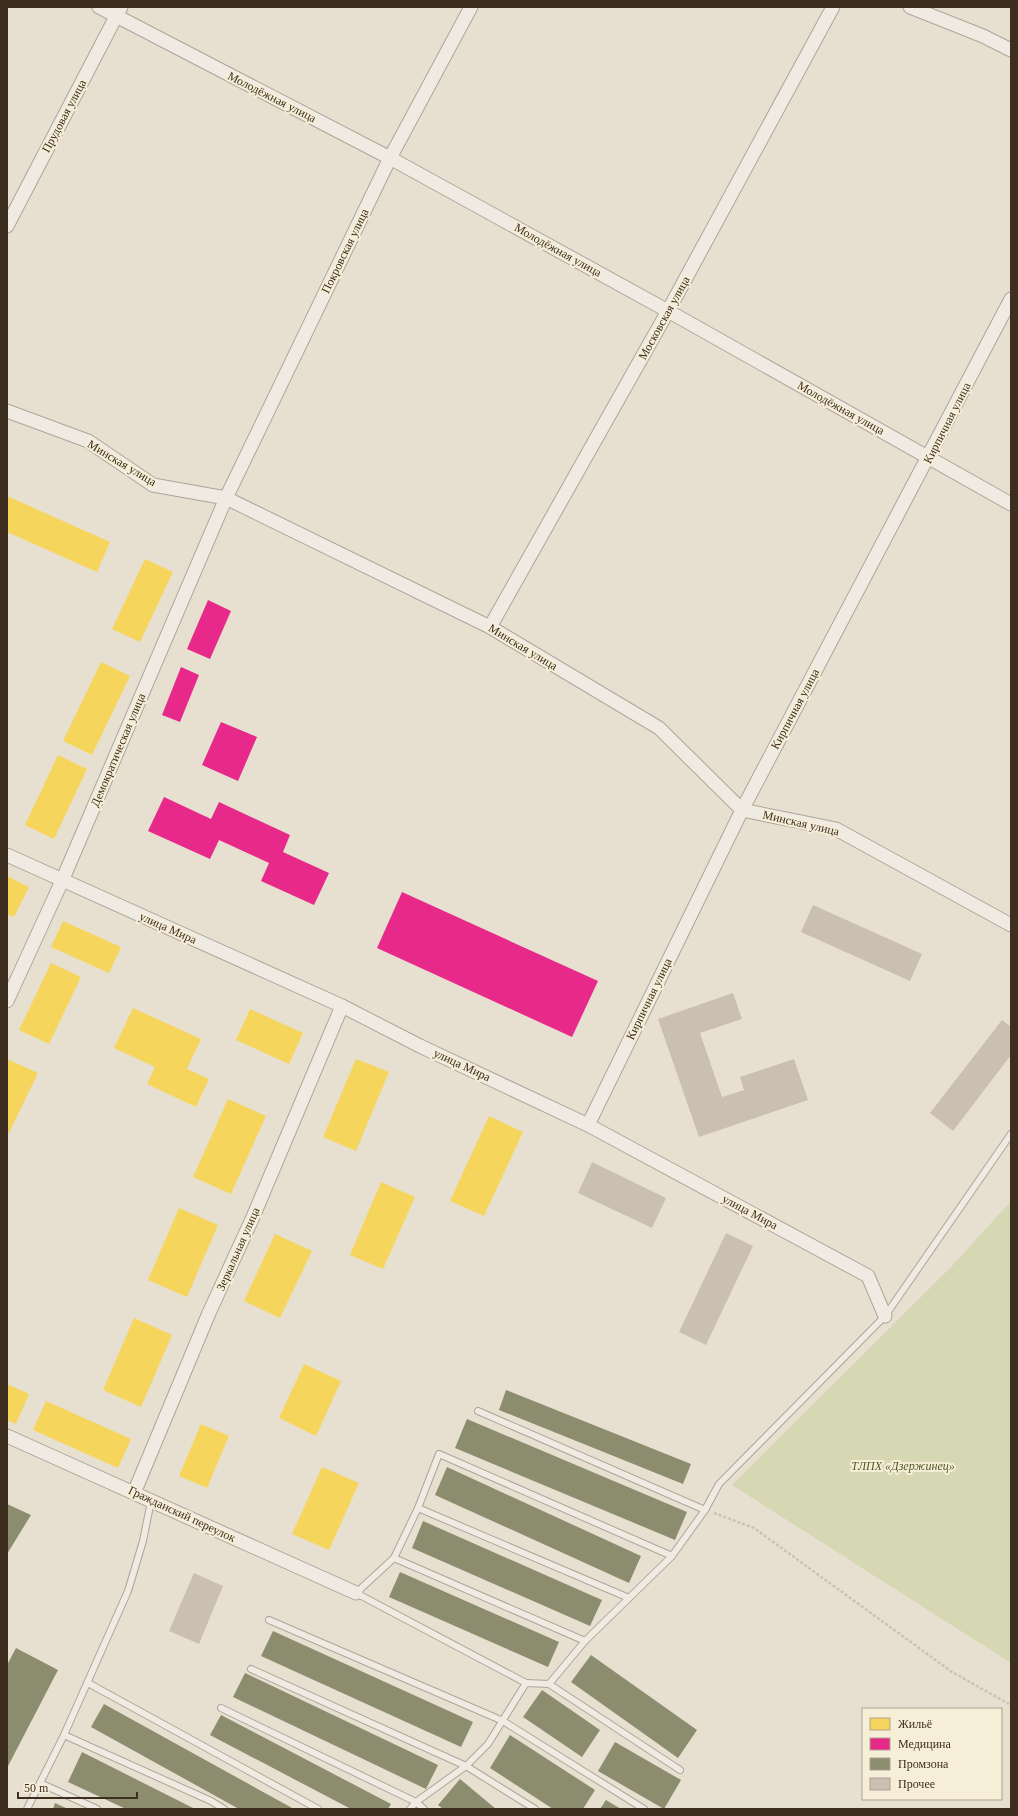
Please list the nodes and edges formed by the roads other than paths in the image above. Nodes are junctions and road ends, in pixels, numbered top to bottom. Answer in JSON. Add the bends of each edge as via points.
{"nodes":[{"id":1,"x":100,"y":7,"type":"edge"},
{"id":2,"x":471,"y":7,"type":"edge"},
{"id":3,"x":833,"y":7,"type":"edge"},
{"id":4,"x":910,"y":7,"type":"edge"},
{"id":5,"x":119,"y":12,"type":"edge"},
{"id":6,"x":1011,"y":50,"type":"edge"},
{"id":7,"x":390,"y":158,"type":"junction"},
{"id":8,"x":7,"y":226,"type":"edge"},
{"id":9,"x":1011,"y":299,"type":"edge"},
{"id":10,"x":668,"y":311,"type":"junction"},
{"id":11,"x":7,"y":411,"type":"edge"},
{"id":12,"x":929,"y":457,"type":"junction"},
{"id":13,"x":226,"y":498,"type":"junction"},
{"id":14,"x":1011,"y":504,"type":"edge"},
{"id":15,"x":490,"y":627,"type":"junction"},
{"id":16,"x":742,"y":810,"type":"junction"},
{"id":17,"x":7,"y":855,"type":"edge"},
{"id":18,"x":62,"y":881,"type":"junction"},
{"id":19,"x":1011,"y":925,"type":"edge"},
{"id":20,"x":7,"y":1001,"type":"edge"},
{"id":21,"x":342,"y":1006,"type":"junction"},
{"id":22,"x":588,"y":1125,"type":"junction"},
{"id":23,"x":1011,"y":1134,"type":"edge"},
{"id":24,"x":885,"y":1316,"type":"junction"},
{"id":25,"x":478,"y":1411,"type":"dead end"},
{"id":26,"x":7,"y":1436,"type":"edge"},
{"id":27,"x":134,"y":1492,"type":"junction"},
{"id":28,"x":151,"y":1501,"type":"junction"},
{"id":29,"x":418,"y":1508,"type":"junction"},
{"id":30,"x":705,"y":1510,"type":"junction"},
{"id":31,"x":672,"y":1556,"type":"junction"},
{"id":32,"x":394,"y":1558,"type":"junction"},
{"id":33,"x":356,"y":1593,"type":"junction"},
{"id":34,"x":629,"y":1598,"type":"junction"},
{"id":35,"x":269,"y":1620,"type":"dead end"},
{"id":36,"x":585,"y":1641,"type":"junction"},
{"id":37,"x":251,"y":1669,"type":"dead end"},
{"id":38,"x":88,"y":1683,"type":"junction"},
{"id":39,"x":526,"y":1683,"type":"junction"},
{"id":40,"x":549,"y":1684,"type":"junction"},
{"id":41,"x":221,"y":1708,"type":"dead end"},
{"id":42,"x":503,"y":1721,"type":"junction"},
{"id":43,"x":64,"y":1735,"type":"junction"},
{"id":44,"x":466,"y":1766,"type":"junction"},
{"id":45,"x":680,"y":1770,"type":"dead end"},
{"id":46,"x":40,"y":1783,"type":"junction"},
{"id":47,"x":416,"y":1802,"type":"junction"},
{"id":48,"x":27,"y":1809,"type":"edge"},
{"id":49,"x":97,"y":1809,"type":"edge"},
{"id":50,"x":224,"y":1809,"type":"edge"},
{"id":51,"x":318,"y":1809,"type":"edge"},
{"id":52,"x":410,"y":1809,"type":"edge"},
{"id":53,"x":424,"y":1809,"type":"edge"},
{"id":54,"x":535,"y":1809,"type":"edge"},
{"id":55,"x":644,"y":1809,"type":"edge"}],
"edges":[{"from":1,"to":5,"type":"street","name":"Молодёжная улица"},
{"from":2,"to":7,"type":"street","name":"Покровская улица"},
{"from":3,"to":10,"type":"street","name":"Московская улица"},
{"from":4,"to":6,"type":"street"},
{"from":5,"to":7,"type":"street","name":"Молодёжная улица"},
{"from":5,"to":8,"type":"street","name":"Прудовая улица"},
{"from":7,"to":10,"type":"street","name":"Молодёжная улица"},
{"from":7,"to":13,"type":"street","name":"Покровская улица"},
{"from":9,"to":12,"type":"street","name":"Кирпичная улица"},
{"from":10,"to":12,"type":"street","name":"Молодёжная улица"},
{"from":10,"to":15,"type":"street","name":"Московская улица"},
{"from":11,"to":13,"type":"street","name":"Минская улица","via":[[88,441],[153,485]]},
{"from":12,"to":14,"type":"street","name":"Молодёжная улица"},
{"from":12,"to":16,"type":"street","name":"Кирпичная улица"},
{"from":13,"to":15,"type":"street","name":"Минская улица"},
{"from":13,"to":18,"type":"street","name":"Демократическая улица"},
{"from":15,"to":16,"type":"street","name":"Минская улица","via":[[659,728]]},
{"from":16,"to":19,"type":"street","name":"Минская улица","via":[[836,829]]},
{"from":16,"to":22,"type":"street","name":"Кирпичная улица"},
{"from":17,"to":18,"type":"street","name":"улица Мира"},
{"from":18,"to":20,"type":"street","name":"Демократическая улица"},
{"from":18,"to":21,"type":"street","name":"улица Мира"},
{"from":21,"to":22,"type":"street","name":"улица Мира","via":[[420,1046]]},
{"from":21,"to":27,"type":"street","name":"Зеркальная улица"},
{"from":22,"to":24,"type":"street","name":"улица Мира","via":[[868,1276]]},
{"from":23,"to":24,"type":"lane"},
{"from":24,"to":30,"type":"lane","via":[[719,1484]]},
{"from":25,"to":30,"type":"lane"},
{"from":26,"to":27,"type":"street","name":"Гражданский переулок"},
{"from":27,"to":28,"type":"street","name":"Гражданский переулок"},
{"from":28,"to":33,"type":"street","name":"Гражданский переулок"},
{"from":28,"to":38,"type":"lane","via":[[143,1541],[128,1591]]},
{"from":29,"to":31,"type":"lane","via":[[439,1454]]},
{"from":29,"to":32,"type":"lane"},
{"from":29,"to":34,"type":"lane"},
{"from":30,"to":31,"type":"lane"},
{"from":31,"to":34,"type":"lane"},
{"from":32,"to":33,"type":"lane"},
{"from":32,"to":36,"type":"lane"},
{"from":33,"to":39,"type":"lane"},
{"from":34,"to":36,"type":"lane"},
{"from":35,"to":42,"type":"lane"},
{"from":36,"to":40,"type":"lane"},
{"from":37,"to":44,"type":"lane"},
{"from":38,"to":43,"type":"lane"},
{"from":38,"to":51,"type":"lane"},
{"from":39,"to":40,"type":"lane"},
{"from":39,"to":42,"type":"lane"},
{"from":40,"to":45,"type":"lane"},
{"from":41,"to":47,"type":"lane"},
{"from":42,"to":44,"type":"lane","via":[[488,1744]]},
{"from":42,"to":55,"type":"lane"},
{"from":43,"to":46,"type":"lane"},
{"from":43,"to":50,"type":"lane"},
{"from":44,"to":47,"type":"lane"},
{"from":44,"to":54,"type":"lane"},
{"from":46,"to":48,"type":"lane"},
{"from":46,"to":49,"type":"lane"},
{"from":47,"to":52,"type":"lane"},
{"from":47,"to":53,"type":"lane"}]}
